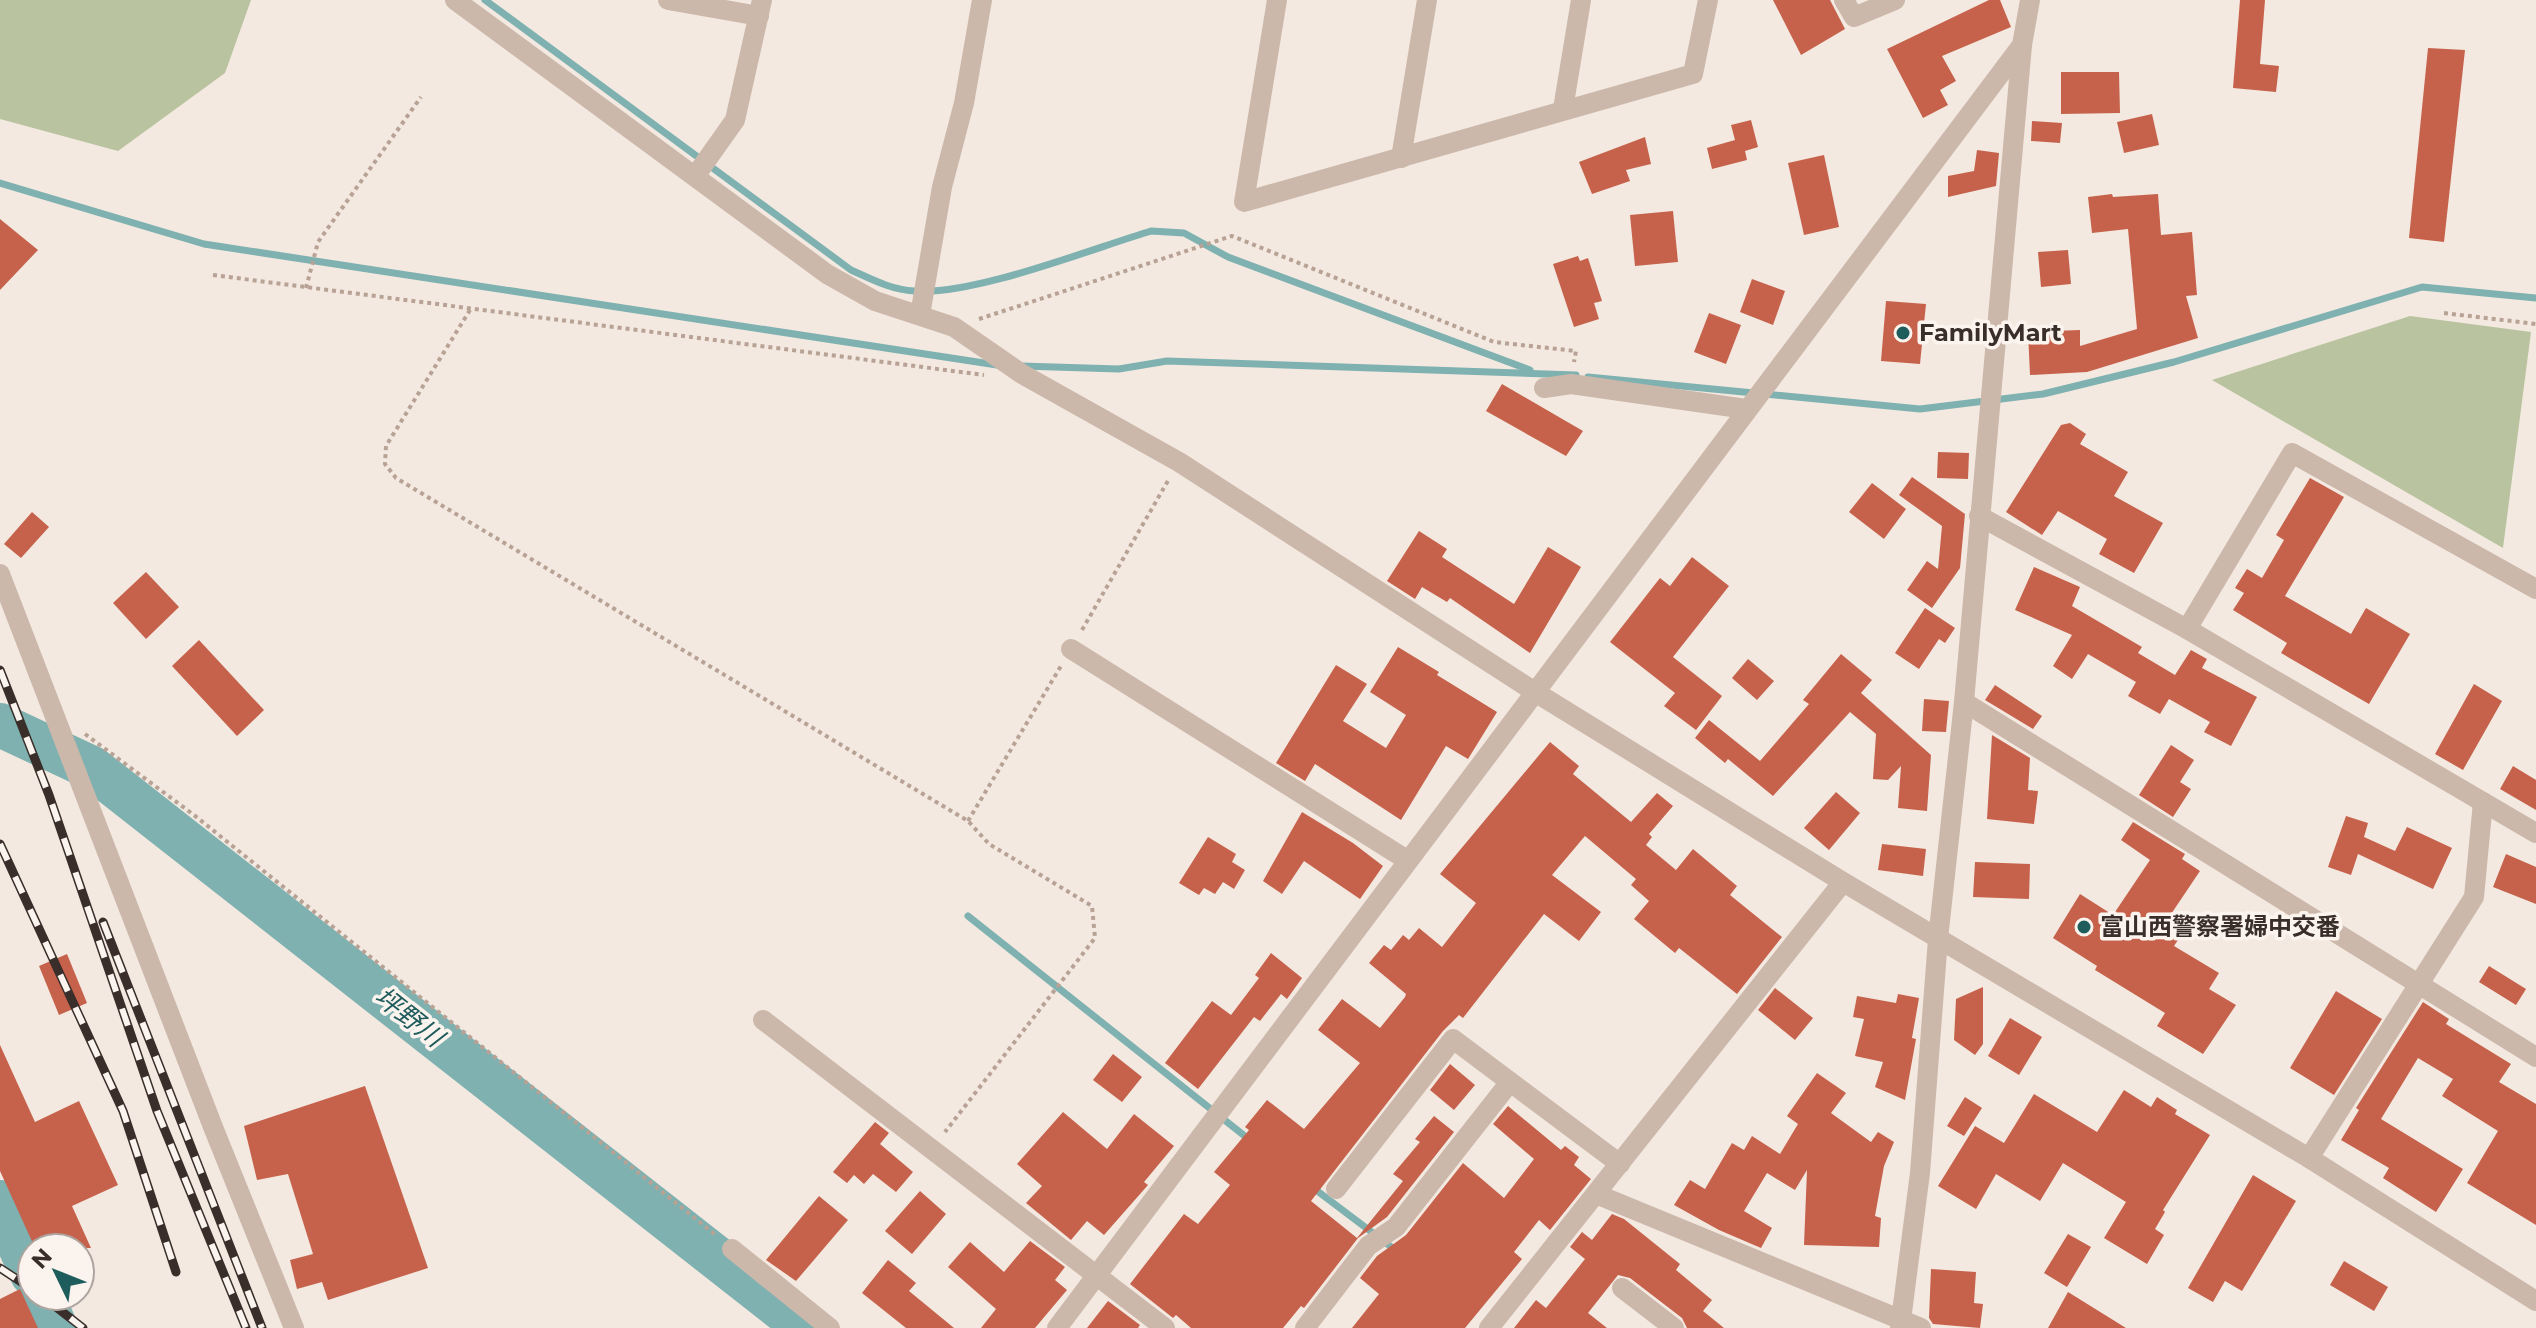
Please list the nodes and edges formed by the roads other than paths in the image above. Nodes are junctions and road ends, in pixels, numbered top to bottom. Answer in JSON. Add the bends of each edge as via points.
{"nodes":[{"id":1,"x":455,"y":0,"type":"edge"},
{"id":2,"x":668,"y":0,"type":"edge"},
{"id":3,"x":982,"y":0,"type":"edge"},
{"id":4,"x":1277,"y":0,"type":"edge"},
{"id":5,"x":1427,"y":0,"type":"edge"},
{"id":6,"x":1581,"y":0,"type":"edge"},
{"id":7,"x":1708,"y":0,"type":"edge"},
{"id":8,"x":1844,"y":0,"type":"edge"},
{"id":9,"x":1895,"y":0,"type":"edge"},
{"id":10,"x":2030,"y":0,"type":"edge"},
{"id":11,"x":760,"y":8,"type":"edge"},
{"id":12,"x":2022,"y":45,"type":"junction"},
{"id":13,"x":1563,"y":109,"type":"junction"},
{"id":14,"x":1401,"y":158,"type":"junction"},
{"id":15,"x":696,"y":175,"type":"junction"},
{"id":16,"x":920,"y":315,"type":"junction"},
{"id":17,"x":1544,"y":388,"type":"dead end"},
{"id":18,"x":1749,"y":405,"type":"junction"},
{"id":19,"x":1979,"y":516,"type":"junction"},
{"id":20,"x":0,"y":574,"type":"edge"},
{"id":21,"x":2536,"y":589,"type":"edge"},
{"id":22,"x":2187,"y":629,"type":"junction"},
{"id":23,"x":1071,"y":649,"type":"dead end"},
{"id":24,"x":1535,"y":692,"type":"junction"},
{"id":25,"x":1964,"y":702,"type":"junction"},
{"id":26,"x":2483,"y":802,"type":"junction"},
{"id":27,"x":2536,"y":833,"type":"edge"},
{"id":28,"x":1407,"y":860,"type":"junction"},
{"id":29,"x":1843,"y":882,"type":"junction"},
{"id":30,"x":1938,"y":939,"type":"junction"},
{"id":31,"x":2421,"y":986,"type":"junction"},
{"id":32,"x":763,"y":1020,"type":"dead end"},
{"id":33,"x":2535,"y":1057,"type":"edge"},
{"id":34,"x":1510,"y":1082,"type":"junction"},
{"id":35,"x":2309,"y":1158,"type":"junction"},
{"id":36,"x":1620,"y":1164,"type":"junction"},
{"id":37,"x":1336,"y":1189,"type":"dead end"},
{"id":38,"x":1596,"y":1194,"type":"junction"},
{"id":39,"x":732,"y":1249,"type":"road end"},
{"id":40,"x":1097,"y":1276,"type":"junction"},
{"id":41,"x":1622,"y":1288,"type":"dead end"},
{"id":42,"x":2536,"y":1301,"type":"edge"},
{"id":43,"x":1901,"y":1324,"type":"edge"},
{"id":44,"x":294,"y":1328,"type":"edge"},
{"id":45,"x":830,"y":1328,"type":"edge"},
{"id":46,"x":1057,"y":1328,"type":"edge"},
{"id":47,"x":1165,"y":1328,"type":"edge"},
{"id":48,"x":1305,"y":1328,"type":"edge"},
{"id":49,"x":1489,"y":1328,"type":"edge"},
{"id":50,"x":1674,"y":1328,"type":"edge"},
{"id":51,"x":1921,"y":1328,"type":"edge"}],
"edges":[{"from":1,"to":15,"type":"street"},
{"from":2,"to":11,"type":"street"},
{"from":3,"to":16,"type":"street"},
{"from":4,"to":14,"type":"street","via":[[1244,202]]},
{"from":5,"to":14,"type":"street"},
{"from":6,"to":13,"type":"street"},
{"from":7,"to":13,"type":"street","via":[[1693,74]]},
{"from":8,"to":9,"type":"street","via":[[1854,17]]},
{"from":10,"to":12,"type":"street"},
{"from":11,"to":15,"type":"street","via":[[735,120]]},
{"from":12,"to":18,"type":"street"},
{"from":12,"to":19,"type":"street"},
{"from":13,"to":14,"type":"street"},
{"from":15,"to":16,"type":"street","via":[[827,274],[875,301]]},
{"from":16,"to":24,"type":"street","via":[[954,327],[1022,374],[1179,462]]},
{"from":17,"to":18,"type":"street","via":[[1571,384]]},
{"from":18,"to":24,"type":"street"},
{"from":19,"to":22,"type":"street"},
{"from":19,"to":25,"type":"street"},
{"from":20,"to":44,"type":"street"},
{"from":21,"to":22,"type":"street","via":[[2292,453]]},
{"from":22,"to":26,"type":"street"},
{"from":23,"to":28,"type":"street"},
{"from":24,"to":28,"type":"street"},
{"from":24,"to":29,"type":"street"},
{"from":25,"to":30,"type":"street"},
{"from":25,"to":31,"type":"street"},
{"from":26,"to":27,"type":"street"},
{"from":26,"to":31,"type":"street","via":[[2474,897]]},
{"from":28,"to":40,"type":"street"},
{"from":29,"to":30,"type":"street"},
{"from":29,"to":36,"type":"street"},
{"from":30,"to":35,"type":"street"},
{"from":30,"to":43,"type":"street","via":[[1920,1173]]},
{"from":31,"to":33,"type":"street"},
{"from":31,"to":35,"type":"street"},
{"from":32,"to":40,"type":"street"},
{"from":34,"to":36,"type":"street"},
{"from":34,"to":37,"type":"street","via":[[1453,1039]]},
{"from":34,"to":48,"type":"street","via":[[1396,1227],[1368,1246]]},
{"from":35,"to":42,"type":"street"},
{"from":36,"to":38,"type":"street"},
{"from":38,"to":43,"type":"street"},
{"from":38,"to":49,"type":"street"},
{"from":39,"to":45,"type":"street"},
{"from":40,"to":46,"type":"street"},
{"from":40,"to":47,"type":"street"},
{"from":41,"to":50,"type":"street"},
{"from":43,"to":51,"type":"street"}]}
